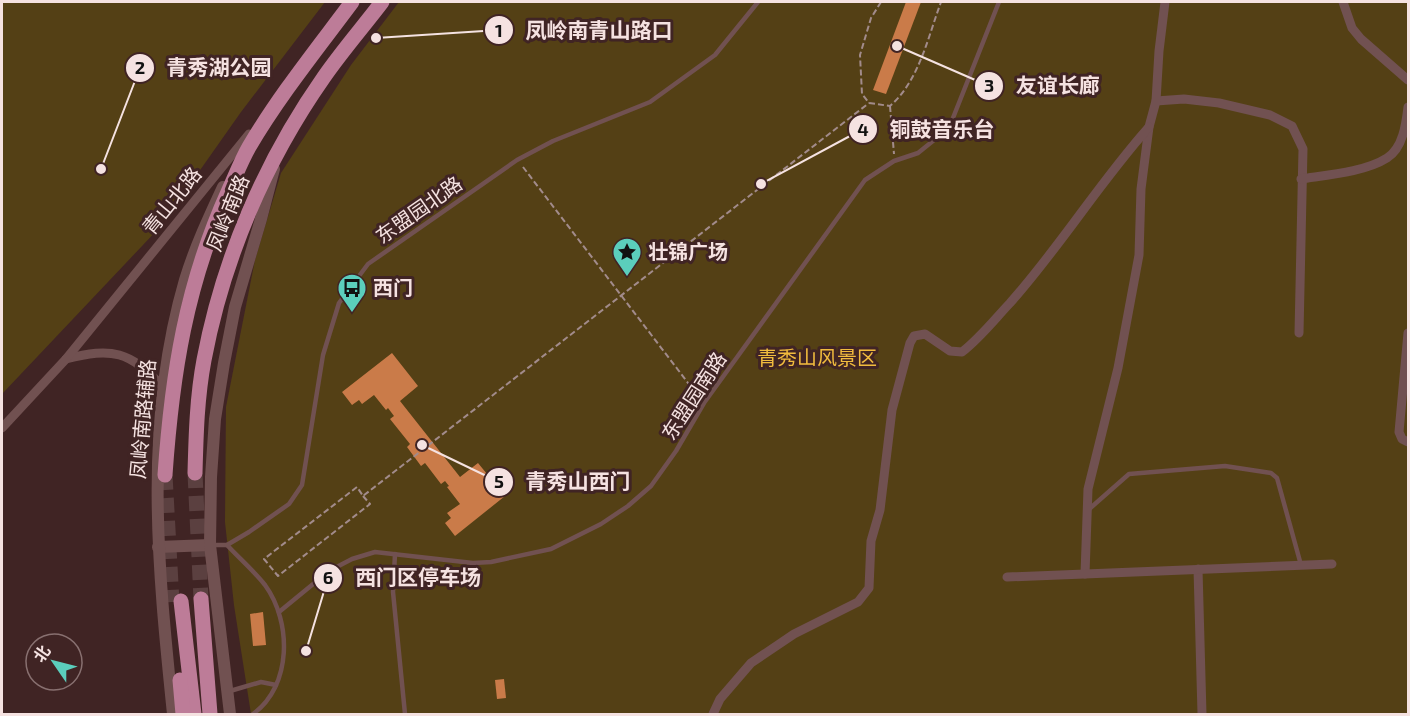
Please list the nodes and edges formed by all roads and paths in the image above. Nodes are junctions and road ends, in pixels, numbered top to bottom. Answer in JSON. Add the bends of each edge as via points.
{"nodes":[{"id":1,"x":352,"y":2,"type":"edge"},
{"id":2,"x":382,"y":2,"type":"edge"},
{"id":3,"x":759,"y":2,"type":"edge"},
{"id":4,"x":881,"y":2,"type":"edge"},
{"id":5,"x":941,"y":2,"type":"edge"},
{"id":6,"x":999,"y":2,"type":"edge"},
{"id":7,"x":1165,"y":2,"type":"edge"},
{"id":8,"x":1343,"y":2,"type":"edge"},
{"id":9,"x":304,"y":65,"type":"junction"},
{"id":10,"x":1408,"y":80,"type":"edge"},
{"id":11,"x":1156,"y":101,"type":"junction"},
{"id":12,"x":869,"y":103,"type":"junction"},
{"id":13,"x":890,"y":106,"type":"junction"},
{"id":14,"x":1408,"y":107,"type":"edge"},
{"id":15,"x":1149,"y":127,"type":"junction"},
{"id":16,"x":245,"y":140,"type":"junction"},
{"id":17,"x":278,"y":152,"type":"junction"},
{"id":18,"x":517,"y":160,"type":"junction"},
{"id":19,"x":894,"y":161,"type":"junction"},
{"id":20,"x":1301,"y":179,"type":"junction"},
{"id":21,"x":621,"y":296,"type":"junction"},
{"id":22,"x":1299,"y":333,"type":"dead end"},
{"id":23,"x":1408,"y":333,"type":"edge"},
{"id":24,"x":66,"y":359,"type":"junction"},
{"id":25,"x":163,"y":387,"type":"junction"},
{"id":26,"x":704,"y":403,"type":"junction"},
{"id":27,"x":2,"y":428,"type":"edge"},
{"id":28,"x":1408,"y":442,"type":"edge"},
{"id":29,"x":195,"y":473,"type":"tunnel mouth"},
{"id":30,"x":170,"y":474,"type":"tunnel mouth"},
{"id":31,"x":363,"y":496,"type":"junction"},
{"id":32,"x":1087,"y":512,"type":"junction"},
{"id":33,"x":210,"y":545,"type":"junction"},
{"id":34,"x":227,"y":545,"type":"junction"},
{"id":35,"x":158,"y":547,"type":"junction"},
{"id":36,"x":394,"y":554,"type":"junction"},
{"id":37,"x":1332,"y":564,"type":"dead end"},
{"id":38,"x":1301,"y":565,"type":"junction"},
{"id":39,"x":1198,"y":569,"type":"junction"},
{"id":40,"x":1085,"y":574,"type":"junction"},
{"id":41,"x":1007,"y":577,"type":"dead end"},
{"id":42,"x":201,"y":599,"type":"tunnel mouth"},
{"id":43,"x":279,"y":612,"type":"junction"},
{"id":44,"x":204,"y":645,"type":"junction"},
{"id":45,"x":276,"y":685,"type":"junction"},
{"id":46,"x":228,"y":692,"type":"junction"},
{"id":47,"x":173,"y":714,"type":"edge"},
{"id":48,"x":183,"y":714,"type":"edge"},
{"id":49,"x":194,"y":714,"type":"edge"},
{"id":50,"x":210,"y":714,"type":"edge"},
{"id":51,"x":219,"y":714,"type":"edge"},
{"id":52,"x":230,"y":714,"type":"edge"},
{"id":53,"x":253,"y":714,"type":"edge"},
{"id":54,"x":405,"y":714,"type":"edge"},
{"id":55,"x":713,"y":714,"type":"edge"},
{"id":56,"x":1202,"y":714,"type":"edge"}],
"edges":[{"from":1,"to":9,"type":"main road","name":"凤岭南路"},
{"from":2,"to":17,"type":"main road","name":"凤岭南路","via":[[323,78]]},
{"from":3,"to":18,"type":"lane","name":"东盟园北路","via":[[715,56],[650,102]]},
{"from":4,"to":12,"type":"path","via":[[871,18],[860,55],[862,94]]},
{"from":5,"to":13,"type":"path","via":[[913,78]]},
{"from":6,"to":19,"type":"lane","name":"东盟园南路","via":[[949,128],[918,153]]},
{"from":7,"to":11,"type":"street"},
{"from":8,"to":10,"type":"street","via":[[1361,39]]},
{"from":9,"to":16,"type":"street","name":"青山北路"},
{"from":9,"to":30,"type":"main road","name":"凤岭南路","via":[[232,202],[203,283],[188,347]]},
{"from":11,"to":15,"type":"street"},
{"from":11,"to":20,"type":"street","via":[[1219,103],[1270,115],[1292,126],[1303,149]]},
{"from":12,"to":13,"type":"path"},
{"from":12,"to":21,"type":"path"},
{"from":13,"to":19,"type":"path"},
{"from":14,"to":20,"type":"street","via":[[1403,135],[1389,158],[1353,171]]},
{"from":15,"to":32,"type":"street","via":[[1141,189],[1139,255],[1118,368],[1088,489]]},
{"from":15,"to":55,"type":"street","via":[[1030,281],[975,342],[962,352],[950,351],[926,334],[914,336],[892,410],[880,510],[871,541],[869,588],[858,602],[794,634],[751,663],[720,699]]},
{"from":16,"to":24,"type":"street","name":"青山北路"},
{"from":16,"to":25,"type":"street","name":"凤岭南路辅路","via":[[203,229],[185,279]]},
{"from":17,"to":29,"type":"main road","name":"凤岭南路","via":[[236,242],[218,302],[204,360]]},
{"from":17,"to":33,"type":"street","via":[[235,307],[224,363],[215,419]]},
{"from":18,"to":21,"type":"path"},
{"from":18,"to":34,"type":"lane","name":"东盟园北路","via":[[368,264],[339,303],[323,355],[302,485],[289,504]]},
{"from":19,"to":26,"type":"lane","name":"东盟园南路","via":[[865,180]]},
{"from":20,"to":22,"type":"street"},
{"from":21,"to":26,"type":"path"},
{"from":21,"to":31,"type":"path"},
{"from":23,"to":28,"type":"street","via":[[1399,432]]},
{"from":24,"to":25,"type":"street","via":[[92,352],[120,355],[139,364]]},
{"from":24,"to":27,"type":"street","name":"青山北路"},
{"from":25,"to":35,"type":"street","name":"凤岭南路辅路"},
{"from":26,"to":36,"type":"lane","name":"东盟园南路","via":[[651,486],[601,524],[551,549],[473,563]]},
{"from":31,"to":31,"type":"path","via":[[370,504],[278,576],[264,559],[357,487]]},
{"from":32,"to":38,"type":"lane","via":[[1129,474],[1225,466],[1271,473],[1277,478]]},
{"from":32,"to":40,"type":"street"},
{"from":33,"to":34,"type":"lane"},
{"from":33,"to":35,"type":"street"},
{"from":33,"to":46,"type":"street"},
{"from":34,"to":43,"type":"lane","via":[[265,586]]},
{"from":35,"to":47,"type":"street","name":"凤岭南路辅路"},
{"from":36,"to":43,"type":"lane","name":"东盟园南路","via":[[375,552],[352,559]]},
{"from":36,"to":54,"type":"lane","via":[[393,592]]},
{"from":37,"to":38,"type":"street"},
{"from":38,"to":39,"type":"street"},
{"from":39,"to":40,"type":"street"},
{"from":39,"to":56,"type":"street"},
{"from":40,"to":41,"type":"street"},
{"from":42,"to":44,"type":"main road"},
{"from":43,"to":45,"type":"lane","via":[[283,667]]},
{"from":44,"to":50,"type":"main road"},
{"from":44,"to":51,"type":"main road"},
{"from":45,"to":46,"type":"lane","via":[[261,682]]},
{"from":45,"to":53,"type":"lane"},
{"from":46,"to":52,"type":"street"},
{"from":48,"to":49,"type":"main road","via":[[176,602]]}]}
